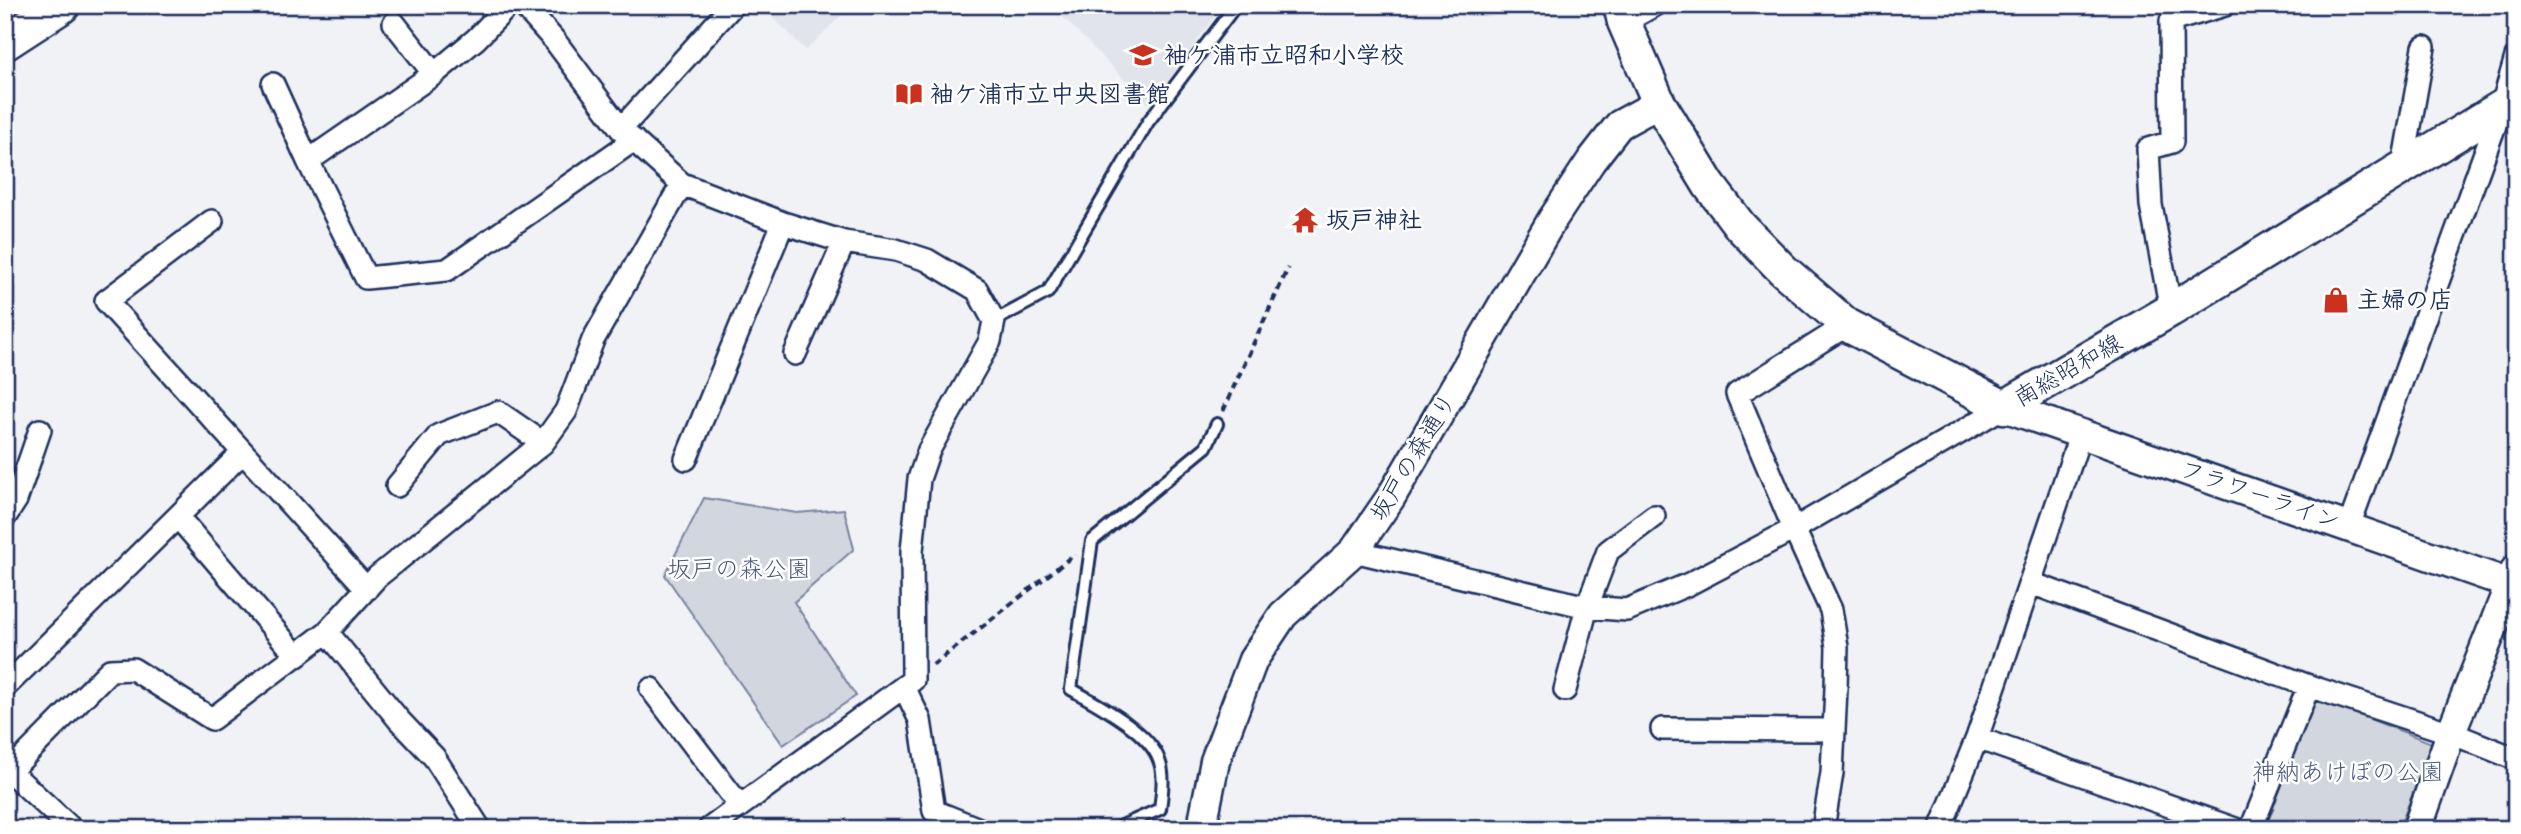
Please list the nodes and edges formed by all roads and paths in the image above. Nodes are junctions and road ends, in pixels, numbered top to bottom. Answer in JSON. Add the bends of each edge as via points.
{"nodes":[{"id":1,"x":62,"y":5,"type":"edge"},
{"id":2,"x":509,"y":5,"type":"edge"},
{"id":3,"x":523,"y":5,"type":"edge"},
{"id":4,"x":733,"y":5,"type":"edge"},
{"id":5,"x":1236,"y":5,"type":"edge"},
{"id":6,"x":1655,"y":5,"type":"edge"},
{"id":7,"x":2225,"y":5,"type":"edge"},
{"id":8,"x":1622,"y":14,"type":"edge"},
{"id":9,"x":394,"y":23,"type":"dead end"},
{"id":10,"x":5,"y":42,"type":"edge"},
{"id":11,"x":2424,"y":47,"type":"dead end"},
{"id":12,"x":2516,"y":57,"type":"edge"},
{"id":13,"x":435,"y":74,"type":"junction"},
{"id":14,"x":273,"y":84,"type":"dead end"},
{"id":15,"x":2509,"y":102,"type":"edge"},
{"id":16,"x":1659,"y":103,"type":"junction"},
{"id":17,"x":627,"y":135,"type":"junction"},
{"id":18,"x":308,"y":160,"type":"junction"},
{"id":19,"x":2403,"y":166,"type":"junction"},
{"id":20,"x":682,"y":184,"type":"junction"},
{"id":21,"x":212,"y":221,"type":"dead end"},
{"id":22,"x":783,"y":223,"type":"junction"},
{"id":23,"x":845,"y":242,"type":"junction"},
{"id":24,"x":1288,"y":268,"type":"dead end"},
{"id":25,"x":2171,"y":310,"type":"junction"},
{"id":26,"x":994,"y":321,"type":"junction"},
{"id":27,"x":1847,"y":324,"type":"junction"},
{"id":28,"x":795,"y":354,"type":"dead end"},
{"id":29,"x":2004,"y":407,"type":"junction"},
{"id":30,"x":1217,"y":424,"type":"joint"},
{"id":31,"x":40,"y":430,"type":"dead end"},
{"id":32,"x":2081,"y":433,"type":"junction"},
{"id":33,"x":543,"y":443,"type":"junction"},
{"id":34,"x":243,"y":452,"type":"junction"},
{"id":35,"x":686,"y":459,"type":"dead end"},
{"id":36,"x":397,"y":486,"type":"dead end"},
{"id":37,"x":9,"y":501,"type":"edge"},
{"id":38,"x":1654,"y":516,"type":"dead end"},
{"id":39,"x":178,"y":517,"type":"junction"},
{"id":40,"x":2349,"y":526,"type":"junction"},
{"id":41,"x":1794,"y":529,"type":"junction"},
{"id":42,"x":1092,"y":541,"type":"junction"},
{"id":43,"x":1354,"y":551,"type":"junction"},
{"id":44,"x":2514,"y":579,"type":"edge"},
{"id":45,"x":2031,"y":583,"type":"junction"},
{"id":46,"x":367,"y":589,"type":"junction"},
{"id":47,"x":1587,"y":607,"type":"junction"},
{"id":48,"x":327,"y":632,"type":"junction"},
{"id":49,"x":297,"y":656,"type":"junction"},
{"id":50,"x":909,"y":684,"type":"junction"},
{"id":51,"x":2309,"y":686,"type":"junction"},
{"id":52,"x":5,"y":687,"type":"edge"},
{"id":53,"x":651,"y":689,"type":"dead end"},
{"id":54,"x":1565,"y":690,"type":"dead end"},
{"id":55,"x":1662,"y":729,"type":"dead end"},
{"id":56,"x":1834,"y":730,"type":"junction"},
{"id":57,"x":2451,"y":733,"type":"junction"},
{"id":58,"x":1977,"y":738,"type":"junction"},
{"id":59,"x":2516,"y":759,"type":"edge"},
{"id":60,"x":9,"y":776,"type":"edge"},
{"id":61,"x":740,"y":806,"type":"junction"},
{"id":62,"x":72,"y":829,"type":"edge"},
{"id":63,"x":480,"y":829,"type":"edge"},
{"id":64,"x":709,"y":829,"type":"edge"},
{"id":65,"x":979,"y":829,"type":"edge"},
{"id":66,"x":1115,"y":829,"type":"edge"},
{"id":67,"x":1204,"y":829,"type":"edge"},
{"id":68,"x":1824,"y":829,"type":"edge"},
{"id":69,"x":1940,"y":829,"type":"edge"},
{"id":70,"x":2235,"y":829,"type":"edge"},
{"id":71,"x":2251,"y":829,"type":"edge"},
{"id":72,"x":2417,"y":829,"type":"edge"}],
"edges":[{"from":1,"to":10,"type":"main road"},
{"from":2,"to":13,"type":"street"},
{"from":3,"to":17,"type":"street"},
{"from":4,"to":17,"type":"street"},
{"from":5,"to":26,"type":"lane","via":[[1147,122],[1048,292]]},
{"from":6,"to":8,"type":"street"},
{"from":7,"to":25,"type":"street","via":[[2171,22],[2172,142],[2148,149],[2151,205]]},
{"from":8,"to":16,"type":"main road","name":"南総昭和線"},
{"from":9,"to":13,"type":"street"},
{"from":11,"to":19,"type":"street"},
{"from":12,"to":15,"type":"street"},
{"from":13,"to":18,"type":"street"},
{"from":14,"to":18,"type":"street"},
{"from":15,"to":19,"type":"main road","name":"南総昭和線"},
{"from":15,"to":40,"type":"street"},
{"from":16,"to":27,"type":"main road","name":"南総昭和線","via":[[1740,226]]},
{"from":16,"to":43,"type":"street","name":"坂戸の森通り","via":[[1619,125],[1591,161],[1391,497]]},
{"from":17,"to":18,"type":"street","via":[[447,270],[366,278]]},
{"from":17,"to":20,"type":"street"},
{"from":19,"to":25,"type":"main road","name":"南総昭和線"},
{"from":20,"to":22,"type":"street"},
{"from":20,"to":33,"type":"street","via":[[593,340],[566,411]]},
{"from":21,"to":34,"type":"street","via":[[106,301]]},
{"from":22,"to":23,"type":"street"},
{"from":22,"to":35,"type":"street"},
{"from":23,"to":26,"type":"street","via":[[927,260],[977,290]]},
{"from":23,"to":28,"type":"street"},
{"from":24,"to":30,"type":"path"},
{"from":25,"to":29,"type":"main road","name":"南総昭和線"},
{"from":26,"to":50,"type":"street","via":[[990,341],[929,450],[919,479]]},
{"from":27,"to":29,"type":"main road","name":"南総昭和線"},
{"from":27,"to":41,"type":"street","via":[[1737,394]]},
{"from":29,"to":32,"type":"street","name":"フラワーライン"},
{"from":29,"to":41,"type":"street"},
{"from":30,"to":42,"type":"lane","via":[[1206,447]]},
{"from":31,"to":37,"type":"street"},
{"from":32,"to":40,"type":"street","name":"フラワーライン"},
{"from":32,"to":45,"type":"street"},
{"from":33,"to":36,"type":"street","via":[[498,412],[439,435]]},
{"from":33,"to":46,"type":"street"},
{"from":34,"to":39,"type":"street"},
{"from":34,"to":46,"type":"street"},
{"from":38,"to":47,"type":"street","via":[[1608,551]]},
{"from":39,"to":49,"type":"street"},
{"from":39,"to":52,"type":"street"},
{"from":40,"to":44,"type":"street","name":"フラワーライン"},
{"from":41,"to":47,"type":"street","via":[[1689,584],[1627,610]]},
{"from":41,"to":56,"type":"street","via":[[1832,610],[1837,647]]},
{"from":42,"to":50,"type":"path"},
{"from":42,"to":66,"type":"lane","via":[[1071,689],[1137,731],[1159,759],[1163,785],[1160,809]]},
{"from":43,"to":47,"type":"street"},
{"from":43,"to":67,"type":"street","name":"坂戸の森通り","via":[[1283,615],[1253,660],[1215,761]]},
{"from":44,"to":57,"type":"street"},
{"from":45,"to":51,"type":"street"},
{"from":45,"to":58,"type":"street"},
{"from":46,"to":48,"type":"street"},
{"from":47,"to":54,"type":"street"},
{"from":48,"to":49,"type":"street"},
{"from":48,"to":63,"type":"street","via":[[434,757]]},
{"from":49,"to":60,"type":"street","via":[[212,719],[133,669],[110,670]]},
{"from":50,"to":61,"type":"street"},
{"from":50,"to":65,"type":"street","via":[[920,720],[934,811]]},
{"from":51,"to":57,"type":"street"},
{"from":51,"to":71,"type":"street"},
{"from":53,"to":61,"type":"street"},
{"from":55,"to":56,"type":"street"},
{"from":56,"to":68,"type":"street"},
{"from":57,"to":59,"type":"street"},
{"from":57,"to":72,"type":"street"},
{"from":58,"to":69,"type":"street"},
{"from":58,"to":70,"type":"street"},
{"from":60,"to":62,"type":"street"},
{"from":61,"to":64,"type":"street"}]}
